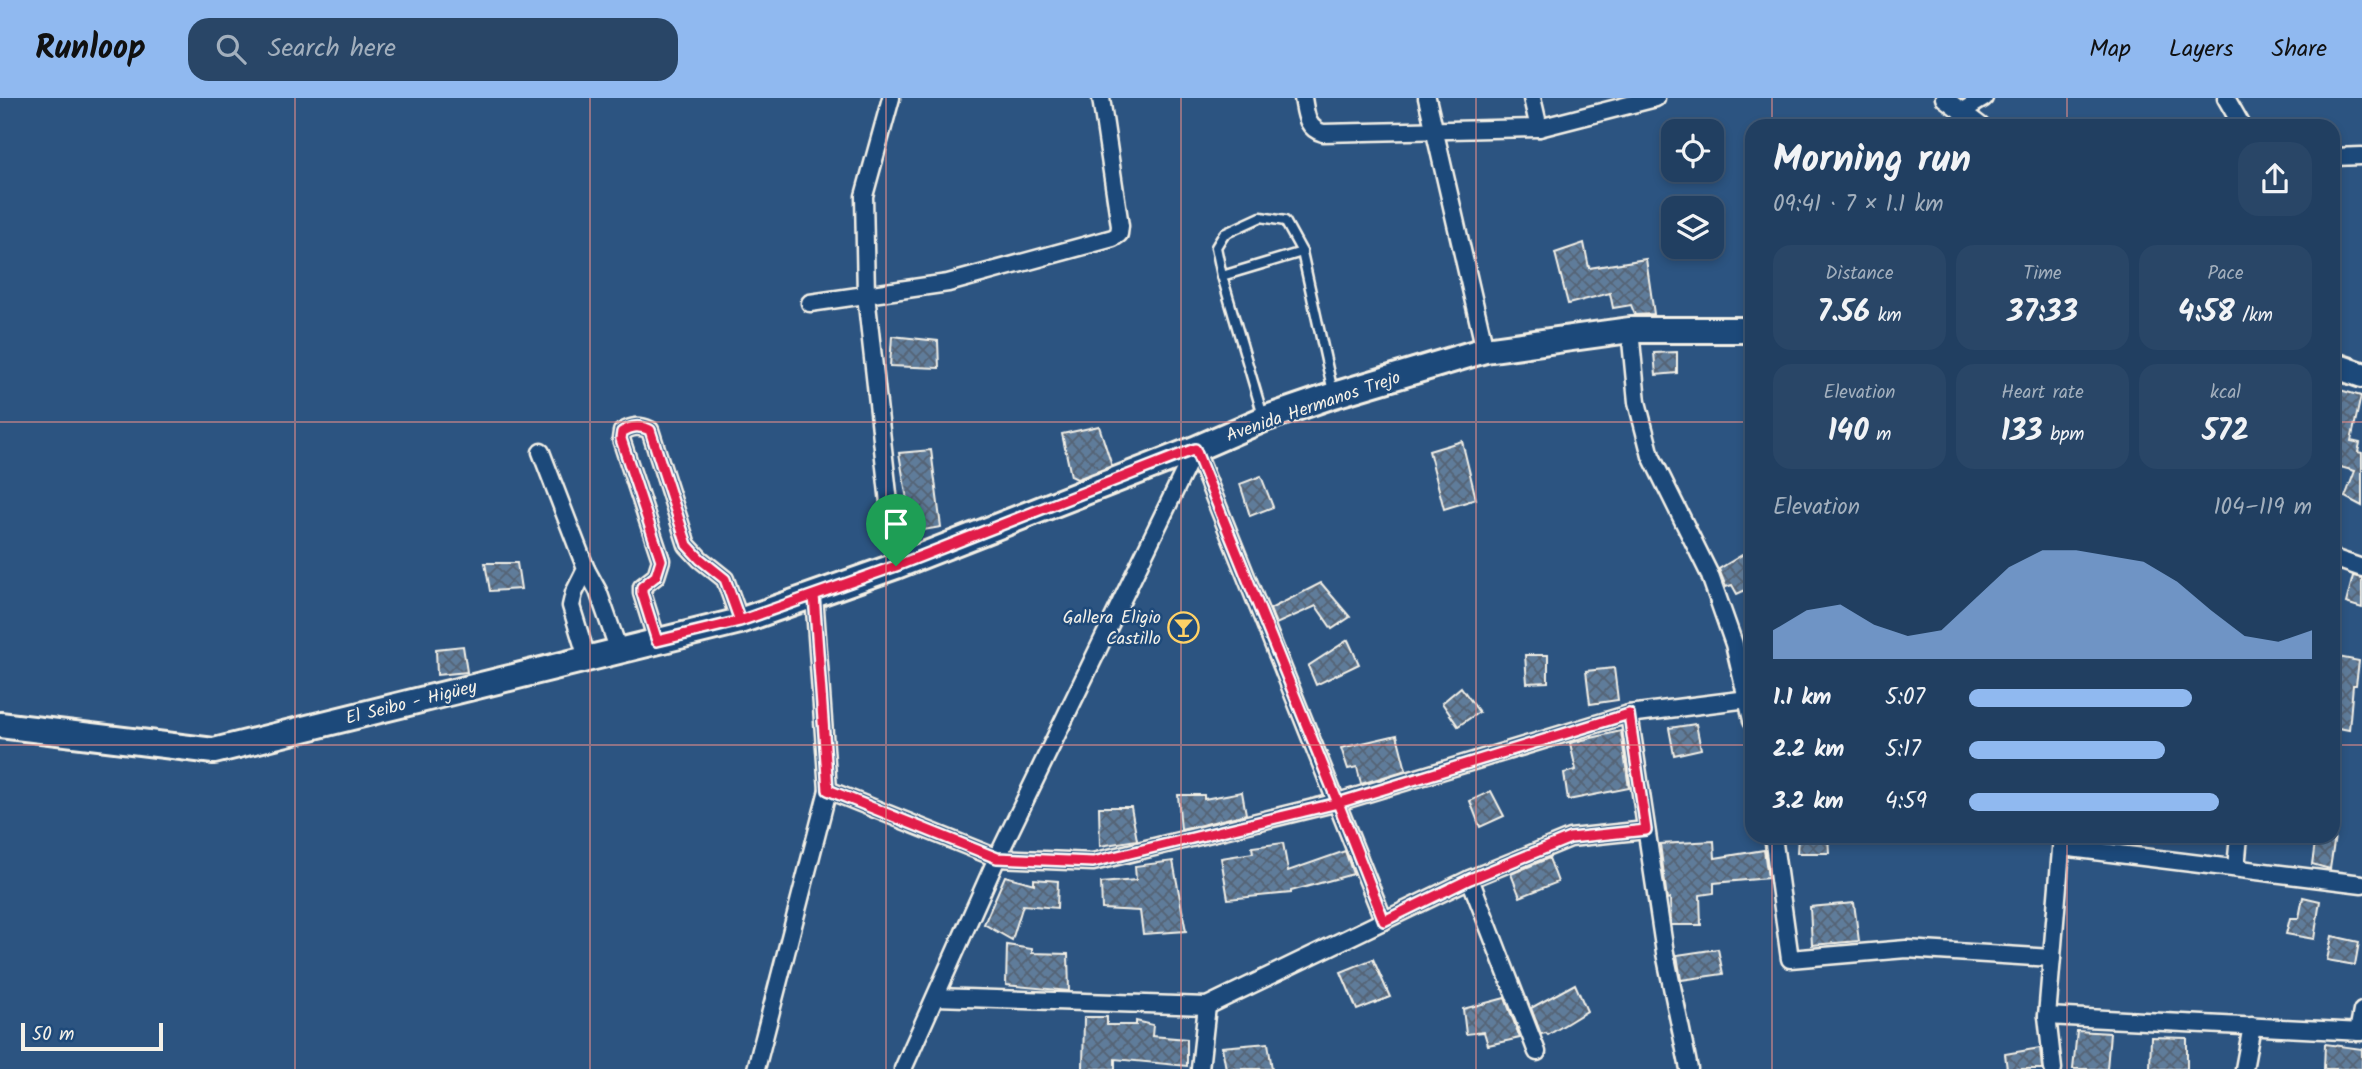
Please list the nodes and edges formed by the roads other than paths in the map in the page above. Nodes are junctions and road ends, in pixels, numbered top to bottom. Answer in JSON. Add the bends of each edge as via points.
{"nodes":[{"id":1,"x":891,"y":98,"type":"edge"},
{"id":2,"x":1101,"y":98,"type":"edge"},
{"id":3,"x":1303,"y":98,"type":"edge"},
{"id":4,"x":1427,"y":98,"type":"edge"},
{"id":5,"x":1532,"y":98,"type":"edge"},
{"id":6,"x":1656,"y":98,"type":"edge"},
{"id":7,"x":1944,"y":98,"type":"edge"},
{"id":8,"x":1984,"y":98,"type":"edge"},
{"id":9,"x":2226,"y":98,"type":"edge"},
{"id":10,"x":1961,"y":112,"type":"junction"},
{"id":11,"x":1970,"y":119,"type":"edge"},
{"id":12,"x":2238,"y":119,"type":"edge"},
{"id":13,"x":1539,"y":128,"type":"junction"},
{"id":14,"x":1433,"y":131,"type":"junction"},
{"id":15,"x":2362,"y":156,"type":"edge"},
{"id":16,"x":2340,"y":157,"type":"edge"},
{"id":17,"x":1302,"y":252,"type":"junction"},
{"id":18,"x":1222,"y":276,"type":"junction"},
{"id":19,"x":866,"y":295,"type":"junction"},
{"id":20,"x":810,"y":303,"type":"dead end"},
{"id":21,"x":1630,"y":330,"type":"junction"},
{"id":22,"x":1745,"y":330,"type":"edge"},
{"id":23,"x":1485,"y":349,"type":"junction"},
{"id":24,"x":2340,"y":367,"type":"edge"},
{"id":25,"x":2362,"y":375,"type":"edge"},
{"id":26,"x":1334,"y":395,"type":"junction"},
{"id":27,"x":1264,"y":419,"type":"junction"},
{"id":28,"x":1195,"y":449,"type":"junction"},
{"id":29,"x":541,"y":452,"type":"dead end"},
{"id":30,"x":687,"y":545,"type":"junction"},
{"id":31,"x":658,"y":550,"type":"junction"},
{"id":32,"x":2340,"y":560,"type":"edge"},
{"id":33,"x":896,"y":566,"type":"junction"},
{"id":34,"x":2362,"y":568,"type":"edge"},
{"id":35,"x":586,"y":569,"type":"junction"},
{"id":36,"x":814,"y":595,"type":"junction"},
{"id":37,"x":740,"y":621,"type":"junction"},
{"id":38,"x":657,"y":641,"type":"junction"},
{"id":39,"x":1734,"y":644,"type":"junction"},
{"id":40,"x":1745,"y":644,"type":"edge"},
{"id":41,"x":619,"y":651,"type":"junction"},
{"id":42,"x":587,"y":658,"type":"junction"},
{"id":43,"x":1745,"y":687,"type":"edge"},
{"id":44,"x":1745,"y":699,"type":"edge"},
{"id":45,"x":1629,"y":714,"type":"junction"},
{"id":46,"x":0,"y":725,"type":"edge"},
{"id":47,"x":828,"y":790,"type":"junction"},
{"id":48,"x":1338,"y":803,"type":"junction"},
{"id":49,"x":1646,"y":830,"type":"junction"},
{"id":50,"x":1774,"y":843,"type":"edge"},
{"id":51,"x":2062,"y":843,"type":"edge"},
{"id":52,"x":2075,"y":843,"type":"edge"},
{"id":53,"x":2238,"y":843,"type":"edge"},
{"id":54,"x":997,"y":858,"type":"junction"},
{"id":55,"x":2236,"y":868,"type":"junction"},
{"id":56,"x":1470,"y":879,"type":"junction"},
{"id":57,"x":2362,"y":884,"type":"edge"},
{"id":58,"x":1384,"y":921,"type":"junction"},
{"id":59,"x":2052,"y":958,"type":"junction"},
{"id":60,"x":936,"y":997,"type":"junction"},
{"id":61,"x":1207,"y":1006,"type":"junction"},
{"id":62,"x":2362,"y":1011,"type":"edge"},
{"id":63,"x":2047,"y":1016,"type":"junction"},
{"id":64,"x":2252,"y":1026,"type":"junction"},
{"id":65,"x":2360,"y":1032,"type":"edge"},
{"id":66,"x":1537,"y":1052,"type":"dead end"},
{"id":67,"x":756,"y":1069,"type":"edge"},
{"id":68,"x":903,"y":1069,"type":"edge"},
{"id":69,"x":1200,"y":1069,"type":"edge"},
{"id":70,"x":1689,"y":1069,"type":"edge"},
{"id":71,"x":2053,"y":1069,"type":"edge"},
{"id":72,"x":2244,"y":1069,"type":"edge"}],
"edges":[{"from":1,"to":19,"type":"street","via":[[864,196]]},
{"from":2,"to":19,"type":"street","via":[[1119,234],[948,284]]},
{"from":3,"to":14,"type":"street","via":[[1309,124],[1323,133]]},
{"from":4,"to":14,"type":"street"},
{"from":5,"to":13,"type":"street"},
{"from":6,"to":13,"type":"street"},
{"from":7,"to":10,"type":"street"},
{"from":8,"to":10,"type":"street"},
{"from":9,"to":12,"type":"street"},
{"from":10,"to":11,"type":"street"},
{"from":13,"to":14,"type":"street"},
{"from":14,"to":23,"type":"street"},
{"from":15,"to":16,"type":"street"},
{"from":17,"to":18,"type":"lane"},
{"from":17,"to":18,"type":"lane","via":[[1285,221],[1261,217],[1224,234],[1216,247]]},
{"from":17,"to":26,"type":"lane"},
{"from":18,"to":27,"type":"lane"},
{"from":19,"to":20,"type":"street"},
{"from":19,"to":33,"type":"street"},
{"from":21,"to":22,"type":"main road","name":"Avenida Hermanos Trejo"},
{"from":21,"to":23,"type":"main road","name":"Avenida Hermanos Trejo"},
{"from":21,"to":39,"type":"street","via":[[1637,402],[1651,456],[1709,573]]},
{"from":23,"to":26,"type":"main road","name":"Avenida Hermanos Trejo"},
{"from":24,"to":25,"type":"main road"},
{"from":26,"to":27,"type":"main road","name":"Avenida Hermanos Trejo"},
{"from":27,"to":28,"type":"main road","name":"Avenida Hermanos Trejo"},
{"from":28,"to":33,"type":"main road","name":"Avenida Hermanos Trejo"},
{"from":28,"to":48,"type":"street"},
{"from":28,"to":54,"type":"street"},
{"from":29,"to":35,"type":"street"},
{"from":30,"to":31,"type":"street"},
{"from":30,"to":31,"type":"street","via":[[650,430],[630,427],[621,439]]},
{"from":30,"to":37,"type":"street","via":[[725,579]]},
{"from":31,"to":38,"type":"street","via":[[661,560],[656,576],[642,587]]},
{"from":32,"to":34,"type":"street"},
{"from":33,"to":36,"type":"main road","name":"Avenida Hermanos Trejo"},
{"from":35,"to":41,"type":"street"},
{"from":35,"to":42,"type":"street","via":[[572,606]]},
{"from":36,"to":37,"type":"main road","name":"El Seibo - Higüey"},
{"from":36,"to":47,"type":"street"},
{"from":37,"to":38,"type":"main road","name":"El Seibo - Higüey"},
{"from":38,"to":41,"type":"main road","name":"El Seibo - Higüey"},
{"from":39,"to":40,"type":"street"},
{"from":39,"to":43,"type":"street"},
{"from":41,"to":42,"type":"main road","name":"El Seibo - Higüey"},
{"from":42,"to":46,"type":"main road","name":"El Seibo - Higüey","via":[[214,751]]},
{"from":44,"to":45,"type":"street"},
{"from":45,"to":48,"type":"street"},
{"from":45,"to":49,"type":"street"},
{"from":47,"to":54,"type":"street"},
{"from":47,"to":67,"type":"street"},
{"from":48,"to":54,"type":"street","via":[[1093,862]]},
{"from":48,"to":58,"type":"street"},
{"from":49,"to":56,"type":"street","via":[[1570,838]]},
{"from":49,"to":70,"type":"street"},
{"from":50,"to":59,"type":"street","via":[[1790,959],[1906,949]]},
{"from":51,"to":59,"type":"street"},
{"from":52,"to":55,"type":"street"},
{"from":53,"to":55,"type":"street"},
{"from":54,"to":60,"type":"street"},
{"from":55,"to":57,"type":"street"},
{"from":56,"to":58,"type":"street"},
{"from":56,"to":66,"type":"street"},
{"from":58,"to":61,"type":"street"},
{"from":59,"to":63,"type":"street"},
{"from":60,"to":61,"type":"street"},
{"from":60,"to":68,"type":"street"},
{"from":61,"to":69,"type":"street"},
{"from":62,"to":65,"type":"street"},
{"from":63,"to":64,"type":"street"},
{"from":63,"to":71,"type":"street"},
{"from":64,"to":65,"type":"street"},
{"from":64,"to":72,"type":"street"}]}
